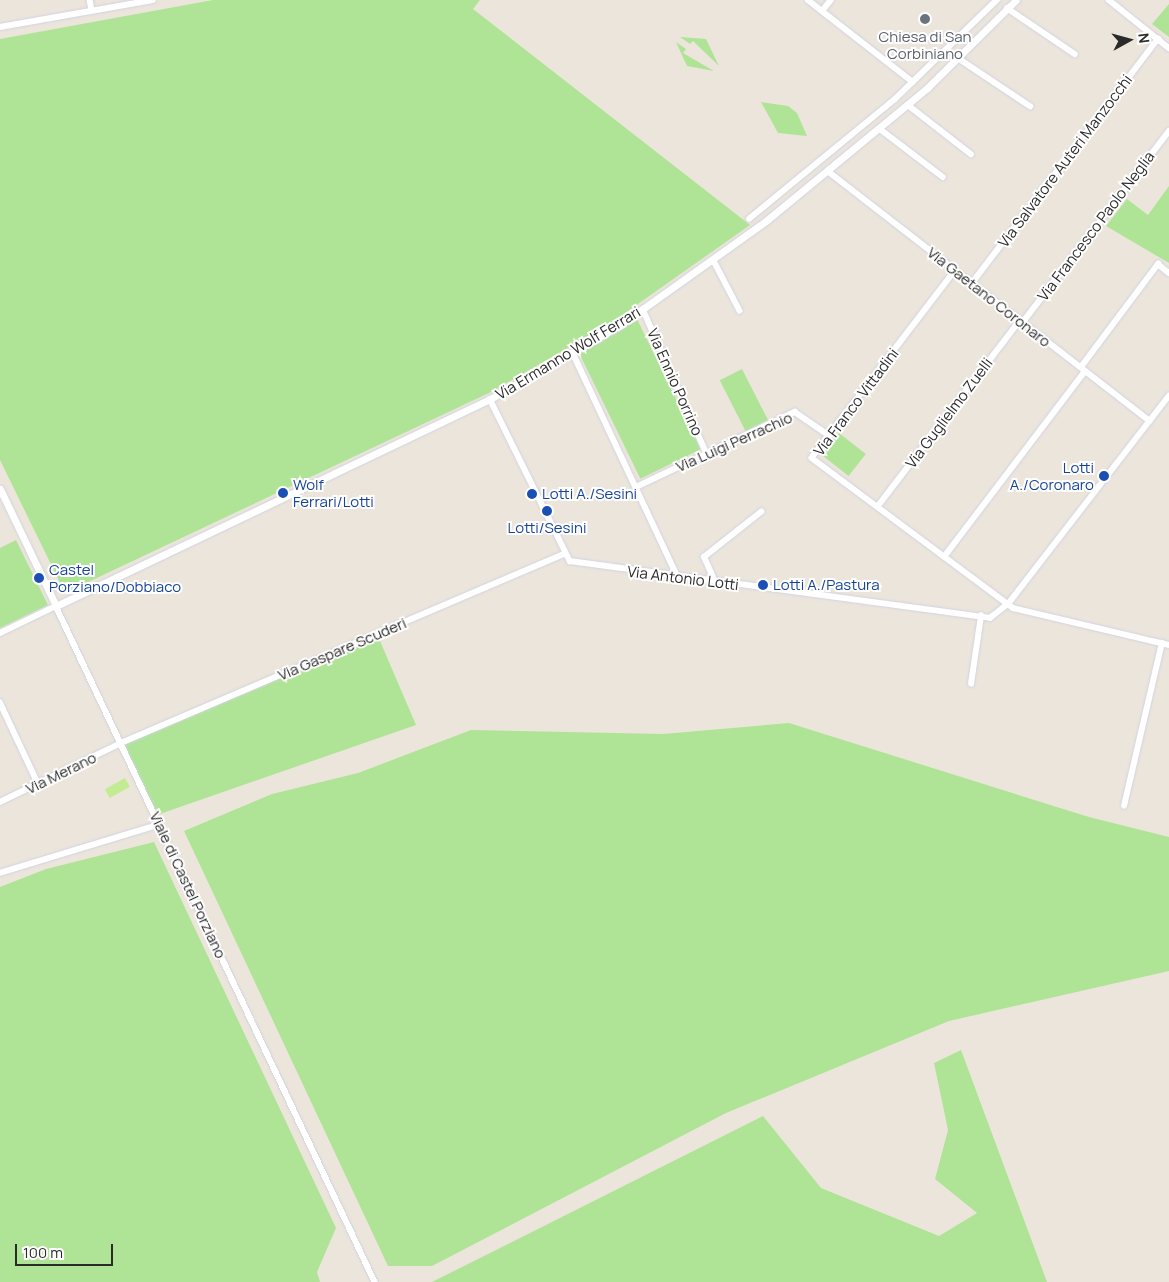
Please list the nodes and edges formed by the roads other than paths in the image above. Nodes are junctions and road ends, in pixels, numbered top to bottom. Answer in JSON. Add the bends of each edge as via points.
{"nodes":[{"id":1,"x":90,"y":0,"type":"edge"},
{"id":2,"x":153,"y":0,"type":"edge"},
{"id":3,"x":808,"y":0,"type":"edge"},
{"id":4,"x":831,"y":0,"type":"edge"},
{"id":5,"x":997,"y":0,"type":"edge"},
{"id":6,"x":1016,"y":0,"type":"edge"},
{"id":7,"x":1110,"y":0,"type":"edge"},
{"id":8,"x":1007,"y":8,"type":"junction"},
{"id":9,"x":92,"y":10,"type":"junction"},
{"id":10,"x":822,"y":11,"type":"junction"},
{"id":11,"x":0,"y":27,"type":"edge"},
{"id":12,"x":1158,"y":39,"type":"junction"},
{"id":13,"x":1169,"y":48,"type":"edge"},
{"id":14,"x":1075,"y":54,"type":"dead end"},
{"id":15,"x":958,"y":58,"type":"junction"},
{"id":16,"x":913,"y":82,"type":"junction"},
{"id":17,"x":908,"y":105,"type":"junction"},
{"id":18,"x":1030,"y":106,"type":"dead end"},
{"id":19,"x":880,"y":129,"type":"junction"},
{"id":20,"x":1169,"y":131,"type":"edge"},
{"id":21,"x":972,"y":154,"type":"dead end"},
{"id":22,"x":829,"y":172,"type":"junction"},
{"id":23,"x":943,"y":177,"type":"dead end"},
{"id":24,"x":749,"y":219,"type":"dead end"},
{"id":25,"x":714,"y":261,"type":"junction"},
{"id":26,"x":955,"y":270,"type":"junction"},
{"id":27,"x":1169,"y":273,"type":"edge"},
{"id":28,"x":972,"y":283,"type":"junction"},
{"id":29,"x":642,"y":309,"type":"junction"},
{"id":30,"x":740,"y":311,"type":"dead end"},
{"id":31,"x":1022,"y":321,"type":"junction"},
{"id":32,"x":573,"y":353,"type":"junction"},
{"id":33,"x":1083,"y":369,"type":"junction"},
{"id":34,"x":1169,"y":396,"type":"edge"},
{"id":35,"x":490,"y":399,"type":"junction"},
{"id":36,"x":1150,"y":421,"type":"junction"},
{"id":37,"x":830,"y":436,"type":"junction"},
{"id":38,"x":707,"y":454,"type":"junction"},
{"id":39,"x":636,"y":487,"type":"junction"},
{"id":40,"x":0,"y":489,"type":"edge"},
{"id":41,"x":878,"y":506,"type":"junction"},
{"id":42,"x":761,"y":512,"type":"dead end"},
{"id":43,"x":564,"y":554,"type":"junction"},
{"id":44,"x":944,"y":557,"type":"junction"},
{"id":45,"x":678,"y":577,"type":"junction"},
{"id":46,"x":715,"y":582,"type":"junction"},
{"id":47,"x":1008,"y":604,"type":"junction"},
{"id":48,"x":56,"y":606,"type":"junction"},
{"id":49,"x":981,"y":616,"type":"junction"},
{"id":50,"x":0,"y":634,"type":"edge"},
{"id":51,"x":1162,"y":643,"type":"junction"},
{"id":52,"x":1169,"y":645,"type":"edge"},
{"id":53,"x":971,"y":684,"type":"dead end"},
{"id":54,"x":0,"y":702,"type":"edge"},
{"id":55,"x":121,"y":743,"type":"junction"},
{"id":56,"x":38,"y":783,"type":"junction"},
{"id":57,"x":0,"y":802,"type":"edge"},
{"id":58,"x":1124,"y":806,"type":"dead end"},
{"id":59,"x":160,"y":824,"type":"junction"},
{"id":60,"x":0,"y":873,"type":"edge"},
{"id":61,"x":375,"y":1282,"type":"edge"}],
"edges":[{"from":1,"to":9,"type":"street"},
{"from":2,"to":9,"type":"street"},
{"from":3,"to":10,"type":"street"},
{"from":4,"to":10,"type":"street"},
{"from":5,"to":16,"type":"street"},
{"from":6,"to":8,"type":"street","name":"Via Ermanno Wolf Ferrari"},
{"from":7,"to":12,"type":"street"},
{"from":8,"to":14,"type":"street"},
{"from":8,"to":15,"type":"street","name":"Via Ermanno Wolf Ferrari"},
{"from":9,"to":11,"type":"street"},
{"from":10,"to":16,"type":"street"},
{"from":12,"to":13,"type":"street"},
{"from":12,"to":28,"type":"street","name":"Via Salvatore Auteri Manzocchi"},
{"from":15,"to":17,"type":"street","name":"Via Ermanno Wolf Ferrari"},
{"from":15,"to":18,"type":"street"},
{"from":16,"to":24,"type":"street"},
{"from":17,"to":19,"type":"street","name":"Via Ermanno Wolf Ferrari"},
{"from":17,"to":21,"type":"street"},
{"from":19,"to":22,"type":"street","name":"Via Ermanno Wolf Ferrari"},
{"from":19,"to":23,"type":"street"},
{"from":20,"to":31,"type":"street","name":"Via Francesco Paolo Neglia"},
{"from":22,"to":25,"type":"street","name":"Via Ermanno Wolf Ferrari"},
{"from":22,"to":26,"type":"street","name":"Via Gaetano Coronaro"},
{"from":25,"to":29,"type":"street","name":"Via Ermanno Wolf Ferrari"},
{"from":25,"to":30,"type":"street"},
{"from":26,"to":28,"type":"street","name":"Via Gaetano Coronaro"},
{"from":26,"to":37,"type":"street","name":"Via Franco Vittadini"},
{"from":27,"to":33,"type":"street","via":[[1158,264]]},
{"from":28,"to":31,"type":"street","name":"Via Gaetano Coronaro"},
{"from":29,"to":32,"type":"street","name":"Via Ermanno Wolf Ferrari"},
{"from":29,"to":38,"type":"street","name":"Via Ennio Porrino"},
{"from":31,"to":33,"type":"street","name":"Via Gaetano Coronaro"},
{"from":31,"to":41,"type":"street","name":"Via Guglielmo Zuelli"},
{"from":32,"to":35,"type":"street","name":"Via Ermanno Wolf Ferrari"},
{"from":32,"to":39,"type":"street"},
{"from":33,"to":36,"type":"street","name":"Via Gaetano Coronaro"},
{"from":33,"to":44,"type":"street"},
{"from":34,"to":36,"type":"street","name":"Via Antonio Lotti"},
{"from":35,"to":43,"type":"street"},
{"from":35,"to":48,"type":"street","name":"Via Ermanno Wolf Ferrari"},
{"from":36,"to":47,"type":"street","name":"Via Antonio Lotti"},
{"from":37,"to":38,"type":"street","name":"Via Luigi Perrachio","via":[[795,412]]},
{"from":37,"to":41,"type":"street","name":"Via Franco Vittadini","via":[[812,458]]},
{"from":38,"to":39,"type":"street","name":"Via Luigi Perrachio"},
{"from":39,"to":45,"type":"street"},
{"from":40,"to":48,"type":"street","name":"Viale di Castel Porziano"},
{"from":41,"to":44,"type":"street","name":"Via Franco Vittadini"},
{"from":42,"to":46,"type":"street","via":[[704,557]]},
{"from":43,"to":45,"type":"street","name":"Via Antonio Lotti","via":[[570,560],[591,565]]},
{"from":43,"to":55,"type":"street","name":"Via Gaspare Scuderi"},
{"from":44,"to":47,"type":"street","name":"Via Franco Vittadini"},
{"from":45,"to":46,"type":"street","name":"Via Antonio Lotti"},
{"from":46,"to":49,"type":"street","name":"Via Antonio Lotti"},
{"from":47,"to":49,"type":"street","name":"Via Antonio Lotti","via":[[996,616]]},
{"from":47,"to":51,"type":"street"},
{"from":48,"to":50,"type":"street"},
{"from":48,"to":55,"type":"street","name":"Viale di Castel Porziano"},
{"from":49,"to":53,"type":"street"},
{"from":51,"to":52,"type":"street"},
{"from":51,"to":58,"type":"street"},
{"from":54,"to":56,"type":"street"},
{"from":55,"to":56,"type":"street","name":"Via Merano"},
{"from":55,"to":59,"type":"street","name":"Viale di Castel Porziano"},
{"from":56,"to":57,"type":"street","name":"Via Merano"},
{"from":59,"to":60,"type":"street"},
{"from":59,"to":61,"type":"street","name":"Viale di Castel Porziano"}]}
